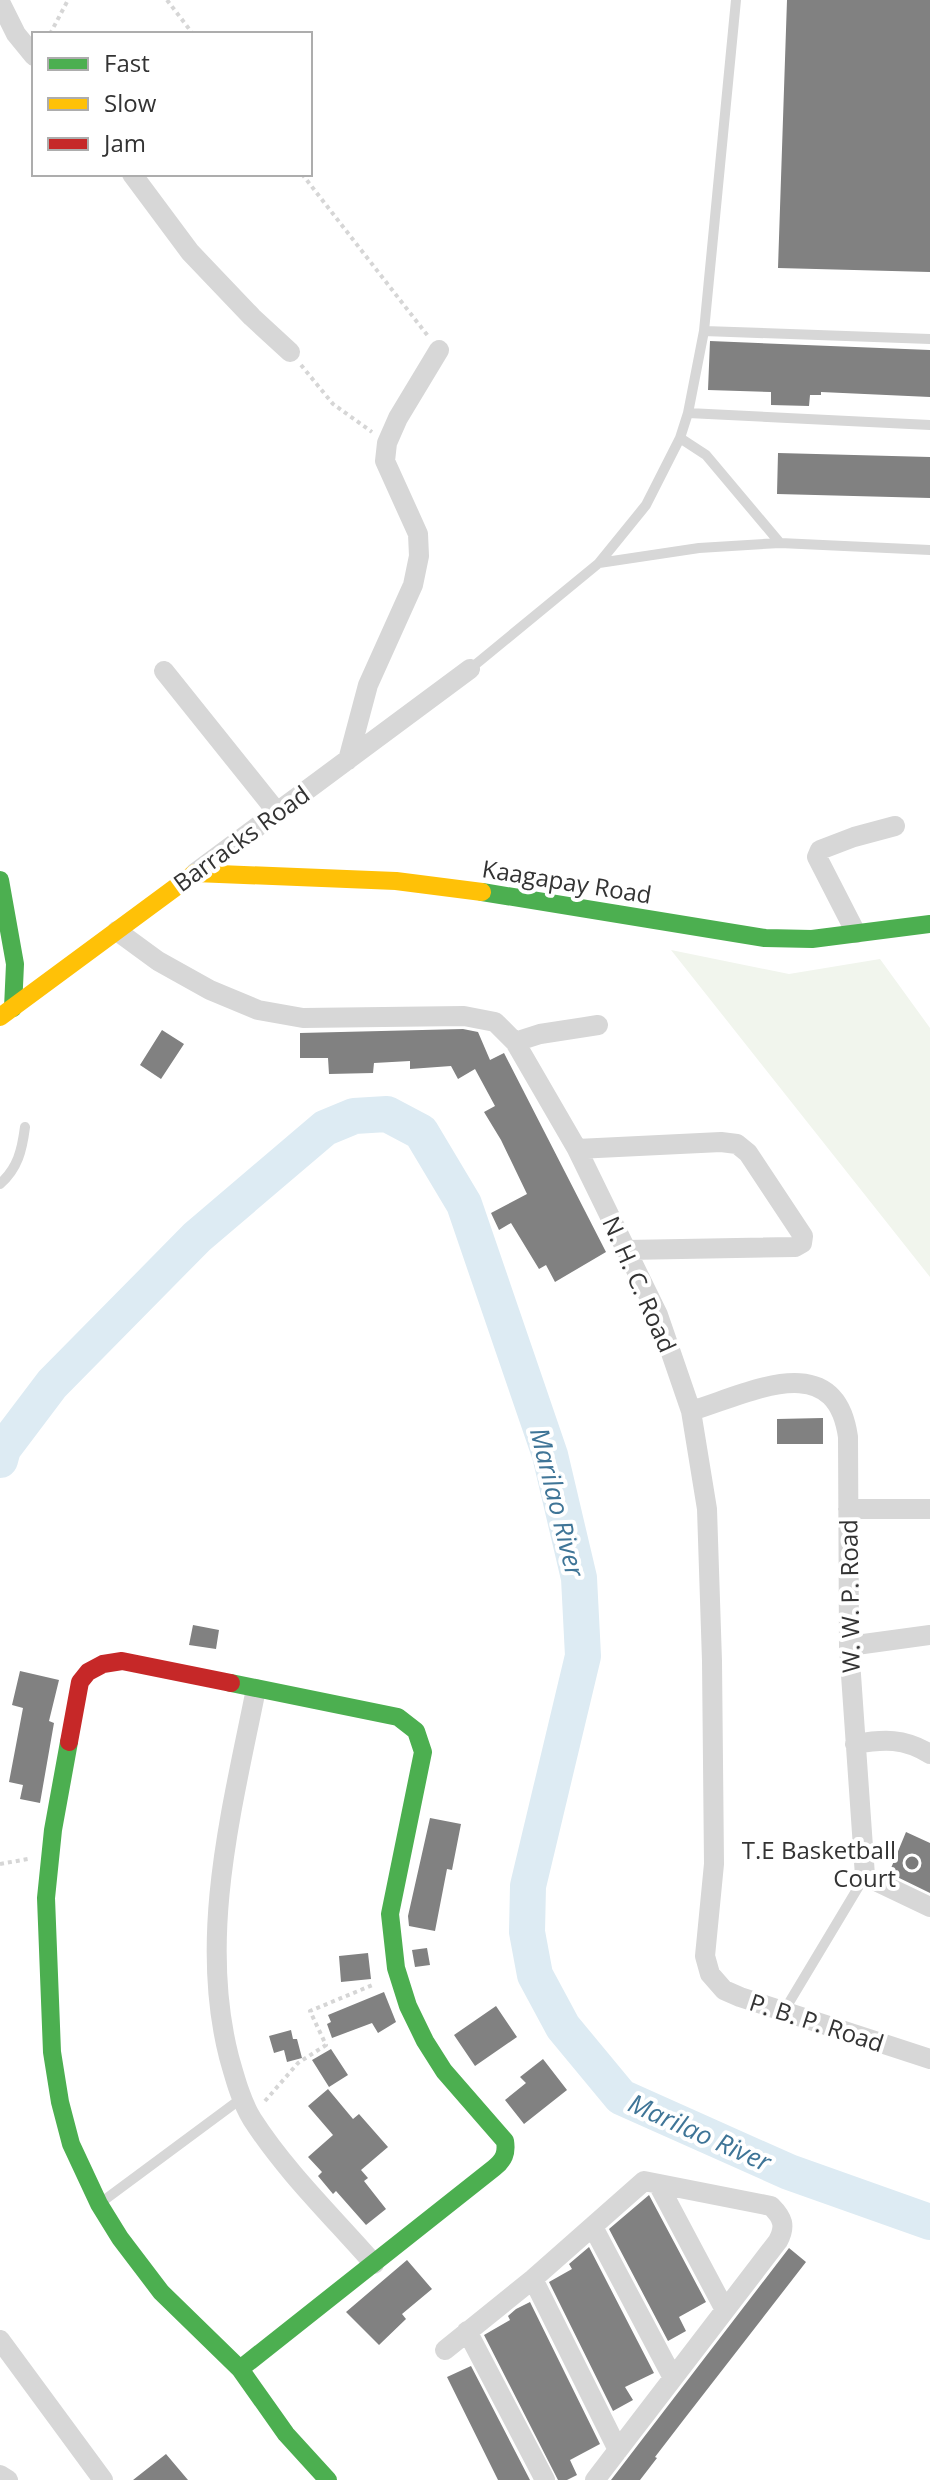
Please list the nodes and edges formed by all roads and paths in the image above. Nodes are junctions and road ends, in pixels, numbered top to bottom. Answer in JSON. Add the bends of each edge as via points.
{"nodes":[{"id":1,"x":68,"y":0,"type":"edge"},
{"id":2,"x":167,"y":0,"type":"edge"},
{"id":3,"x":736,"y":0,"type":"edge"},
{"id":4,"x":0,"y":2,"type":"edge"},
{"id":5,"x":51,"y":32,"type":"edge"},
{"id":6,"x":191,"y":32,"type":"edge"},
{"id":7,"x":32,"y":54,"type":"edge"},
{"id":8,"x":133,"y":176,"type":"edge"},
{"id":9,"x":304,"y":176,"type":"edge"},
{"id":10,"x":704,"y":331,"type":"junction"},
{"id":11,"x":930,"y":339,"type":"edge"},
{"id":12,"x":439,"y":350,"type":"joint"},
{"id":13,"x":290,"y":352,"type":"joint"},
{"id":14,"x":688,"y":413,"type":"junction"},
{"id":15,"x":930,"y":425,"type":"edge"},
{"id":16,"x":680,"y":438,"type":"junction"},
{"id":17,"x":387,"y":443,"type":"junction"},
{"id":18,"x":780,"y":543,"type":"junction"},
{"id":19,"x":930,"y":550,"type":"edge"},
{"id":20,"x":599,"y":563,"type":"junction"},
{"id":21,"x":470,"y":669,"type":"joint"},
{"id":22,"x":164,"y":671,"type":"dead end"},
{"id":23,"x":348,"y":760,"type":"junction"},
{"id":24,"x":277,"y":812,"type":"junction"},
{"id":25,"x":895,"y":826,"type":"dead end"},
{"id":26,"x":195,"y":873,"type":"junction"},
{"id":27,"x":0,"y":880,"type":"edge"},
{"id":28,"x":930,"y":924,"type":"edge"},
{"id":29,"x":117,"y":931,"type":"junction"},
{"id":30,"x":856,"y":933,"type":"junction"},
{"id":31,"x":6,"y":1012,"type":"edge"},
{"id":32,"x":598,"y":1025,"type":"dead end"},
{"id":33,"x":515,"y":1042,"type":"junction"},
{"id":34,"x":25,"y":1127,"type":"dead end"},
{"id":35,"x":577,"y":1149,"type":"junction"},
{"id":36,"x":0,"y":1184,"type":"edge"},
{"id":37,"x":626,"y":1250,"type":"junction"},
{"id":38,"x":691,"y":1411,"type":"junction"},
{"id":39,"x":848,"y":1509,"type":"junction"},
{"id":40,"x":930,"y":1509,"type":"edge"},
{"id":41,"x":930,"y":1635,"type":"edge"},
{"id":42,"x":849,"y":1646,"type":"junction"},
{"id":43,"x":256,"y":1689,"type":"junction"},
{"id":44,"x":855,"y":1744,"type":"junction"},
{"id":45,"x":930,"y":1754,"type":"edge"},
{"id":46,"x":865,"y":1876,"type":"junction"},
{"id":47,"x":930,"y":1907,"type":"edge"},
{"id":48,"x":396,"y":1968,"type":"junction"},
{"id":49,"x":710,"y":1974,"type":"joint"},
{"id":50,"x":784,"y":2011,"type":"junction"},
{"id":51,"x":930,"y":2059,"type":"edge"},
{"id":52,"x":242,"y":2098,"type":"junction"},
{"id":53,"x":251,"y":2117,"type":"junction"},
{"id":54,"x":658,"y":2184,"type":"junction"},
{"id":55,"x":99,"y":2204,"type":"junction"},
{"id":56,"x":593,"y":2227,"type":"junction"},
{"id":57,"x":374,"y":2264,"type":"junction"},
{"id":58,"x":533,"y":2279,"type":"junction"},
{"id":59,"x":725,"y":2310,"type":"junction"},
{"id":60,"x":467,"y":2331,"type":"junction"},
{"id":61,"x":0,"y":2340,"type":"edge"},
{"id":62,"x":445,"y":2350,"type":"dead end"},
{"id":63,"x":240,"y":2369,"type":"junction"},
{"id":64,"x":673,"y":2378,"type":"junction"},
{"id":65,"x":618,"y":2450,"type":"junction"},
{"id":66,"x":0,"y":2475,"type":"edge"},
{"id":67,"x":95,"y":2476,"type":"edge"},
{"id":68,"x":8,"y":2480,"type":"edge"},
{"id":69,"x":328,"y":2480,"type":"edge"},
{"id":70,"x":545,"y":2480,"type":"edge"},
{"id":71,"x":595,"y":2480,"type":"edge"}],
"edges":[{"from":1,"to":5,"type":"path"},
{"from":2,"to":6,"type":"path"},
{"from":3,"to":10,"type":"lane"},
{"from":4,"to":7,"type":"street"},
{"from":8,"to":13,"type":"street","via":[[190,252]]},
{"from":9,"to":12,"type":"path"},
{"from":10,"to":11,"type":"lane"},
{"from":10,"to":14,"type":"lane"},
{"from":12,"to":17,"type":"street"},
{"from":13,"to":17,"type":"path","via":[[333,404]]},
{"from":14,"to":15,"type":"lane"},
{"from":14,"to":16,"type":"lane"},
{"from":16,"to":18,"type":"lane","via":[[706,455]]},
{"from":16,"to":20,"type":"lane","via":[[646,505]]},
{"from":17,"to":23,"type":"street","via":[[385,461],[418,534],[419,556],[413,585],[368,685]]},
{"from":18,"to":19,"type":"lane"},
{"from":18,"to":20,"type":"lane"},
{"from":20,"to":21,"type":"lane"},
{"from":21,"to":23,"type":"street","name":"Barracks Road"},
{"from":22,"to":24,"type":"street"},
{"from":23,"to":24,"type":"street","name":"Barracks Road"},
{"from":24,"to":26,"type":"street","name":"Barracks Road"},
{"from":25,"to":30,"type":"street","via":[[820,850],[817,857]]},
{"from":26,"to":29,"type":"street","name":"Barracks Road"},
{"from":26,"to":30,"type":"street","name":"Kaagapay Road","via":[[396,881],[765,938]]},
{"from":27,"to":31,"type":"street","via":[[15,964]]},
{"from":28,"to":30,"type":"street","name":"Kaagapay Road"},
{"from":29,"to":31,"type":"street","name":"Barracks Road"},
{"from":29,"to":33,"type":"street","name":"N. H. C. Road","via":[[158,961],[258,1010],[303,1018],[464,1016],[495,1022]]},
{"from":32,"to":33,"type":"street"},
{"from":33,"to":35,"type":"street","name":"N. H. C. Road"},
{"from":34,"to":36,"type":"lane","via":[[21,1153]]},
{"from":35,"to":37,"type":"street","name":"N. H. C. Road"},
{"from":35,"to":37,"type":"street","via":[[737,1144],[803,1236],[795,1247]]},
{"from":37,"to":38,"type":"street","name":"N. H. C. Road","via":[[658,1315]]},
{"from":38,"to":39,"type":"street","name":"W. W. P. Road","via":[[779,1385],[813,1384],[827,1390],[845,1420]]},
{"from":38,"to":49,"type":"street","name":"N. H. C. Road","via":[[707,1509],[714,1864],[705,1948]]},
{"from":39,"to":40,"type":"street"},
{"from":39,"to":42,"type":"street","name":"W. W. P. Road"},
{"from":41,"to":42,"type":"street"},
{"from":42,"to":44,"type":"street","name":"W. W. P. Road"},
{"from":43,"to":48,"type":"street","via":[[398,1717],[416,1730],[423,1752],[390,1914]]},
{"from":43,"to":52,"type":"street","via":[[224,1860],[216,1934],[216,1987]]},
{"from":43,"to":55,"type":"street","via":[[122,1661],[96,1665],[80,1682],[50,1856],[49,1988],[60,2102],[71,2144]]},
{"from":44,"to":45,"type":"street","via":[[914,1744]]},
{"from":44,"to":46,"type":"street","name":"W. W. P. Road"},
{"from":46,"to":47,"type":"street"},
{"from":46,"to":50,"type":"lane"},
{"from":48,"to":53,"type":"path","via":[[381,1981],[310,2011],[326,2045],[298,2063]]},
{"from":48,"to":57,"type":"street","via":[[425,2041],[505,2141],[507,2151],[504,2160]]},
{"from":49,"to":50,"type":"street","name":"P. B. P. Road","via":[[724,1990]]},
{"from":50,"to":51,"type":"street","name":"P. B. P. Road"},
{"from":52,"to":53,"type":"street"},
{"from":52,"to":55,"type":"lane"},
{"from":53,"to":57,"type":"street"},
{"from":54,"to":56,"type":"street","via":[[644,2181]]},
{"from":54,"to":59,"type":"street"},
{"from":54,"to":59,"type":"street","via":[[771,2206],[779,2214],[783,2232]]},
{"from":55,"to":63,"type":"street","via":[[161,2292]]},
{"from":56,"to":58,"type":"street"},
{"from":56,"to":64,"type":"street"},
{"from":57,"to":63,"type":"street"},
{"from":58,"to":60,"type":"street"},
{"from":58,"to":65,"type":"street"},
{"from":59,"to":64,"type":"street"},
{"from":60,"to":62,"type":"street"},
{"from":60,"to":70,"type":"street"},
{"from":61,"to":67,"type":"street"},
{"from":63,"to":69,"type":"street","via":[[286,2434]]},
{"from":64,"to":65,"type":"street"},
{"from":65,"to":71,"type":"street"},
{"from":66,"to":68,"type":"street"}]}
